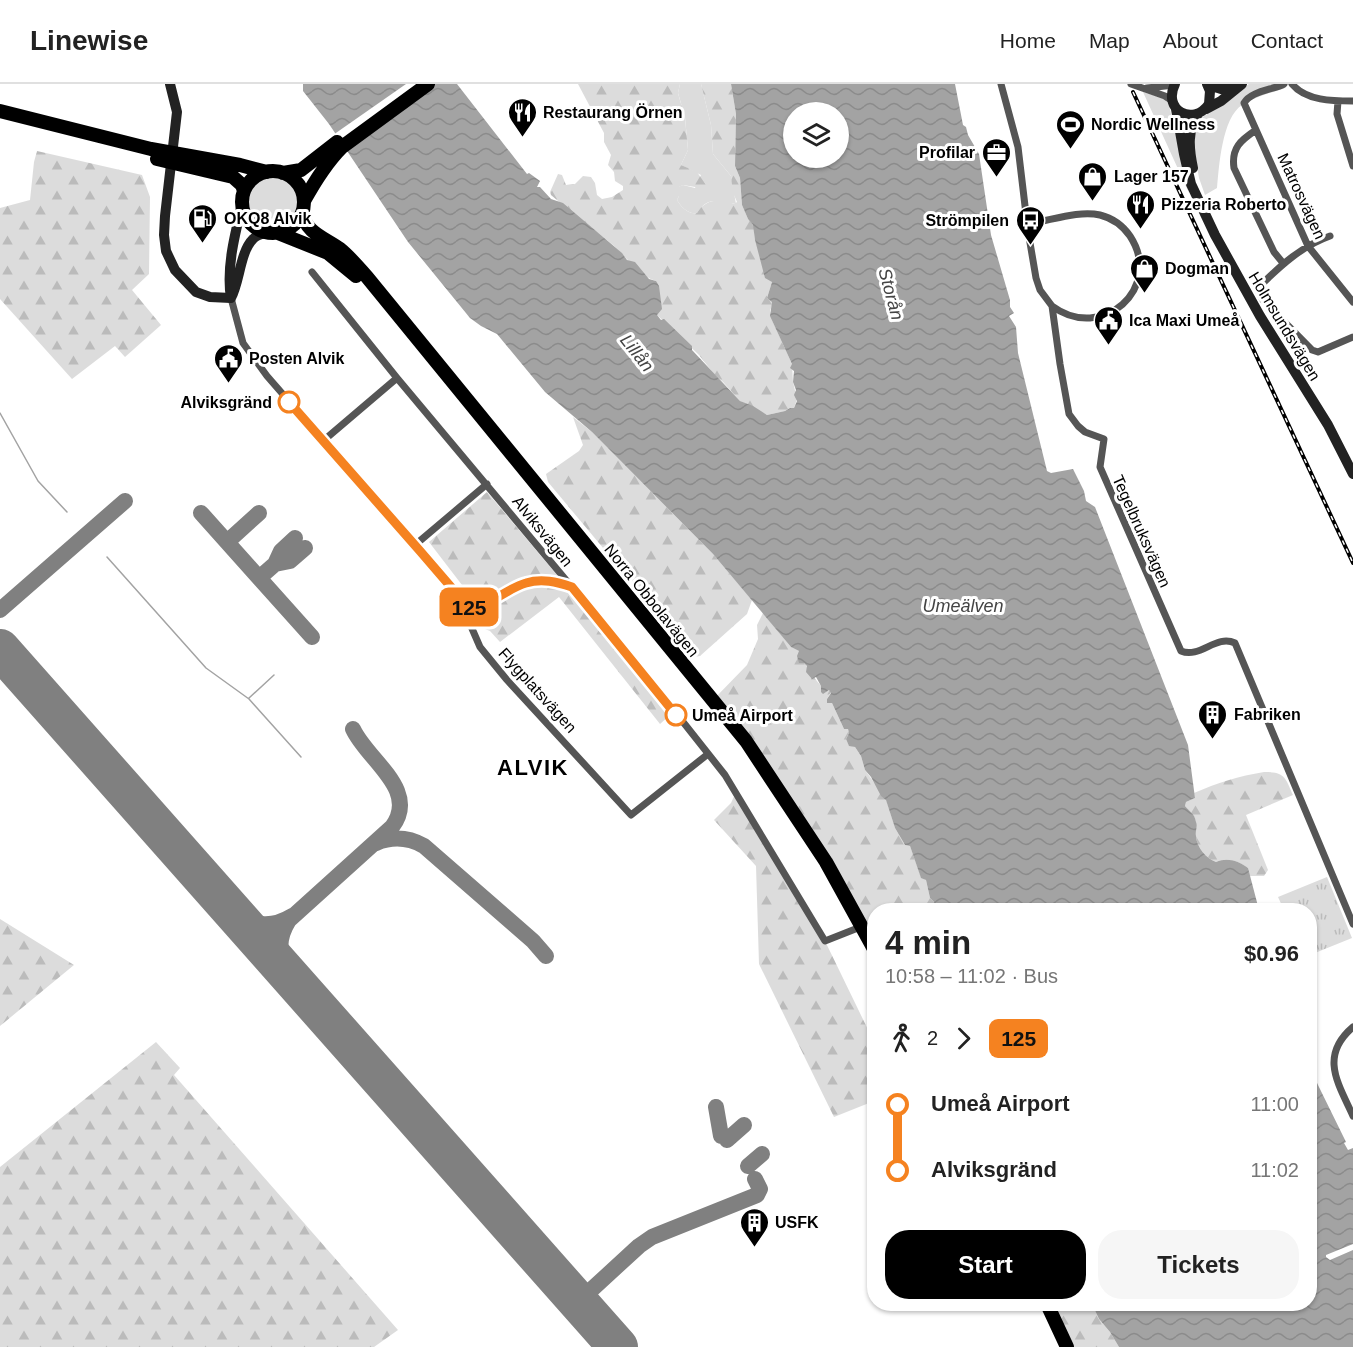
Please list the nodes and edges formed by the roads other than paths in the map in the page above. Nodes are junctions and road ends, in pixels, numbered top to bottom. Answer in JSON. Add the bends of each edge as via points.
{"nodes":[{"id":1,"x":170,"y":84,"type":"edge"},
{"id":2,"x":418,"y":84,"type":"edge"},
{"id":3,"x":428,"y":84,"type":"edge"},
{"id":4,"x":1001,"y":84,"type":"edge"},
{"id":5,"x":1131,"y":84,"type":"edge"},
{"id":6,"x":1233,"y":84,"type":"edge"},
{"id":7,"x":1242,"y":84,"type":"edge"},
{"id":8,"x":1284,"y":84,"type":"edge"},
{"id":9,"x":1292,"y":84,"type":"edge"},
{"id":10,"x":1174,"y":85,"type":"edge"},
{"id":11,"x":1208,"y":85,"type":"edge"},
{"id":12,"x":1144,"y":89,"type":"junction"},
{"id":13,"x":1338,"y":101,"type":"junction"},
{"id":14,"x":1353,"y":101,"type":"edge"},
{"id":15,"x":1174,"y":105,"type":"junction"},
{"id":16,"x":0,"y":111,"type":"edge"},
{"id":17,"x":1202,"y":111,"type":"junction"},
{"id":18,"x":0,"y":119,"type":"edge"},
{"id":19,"x":1256,"y":130,"type":"junction"},
{"id":20,"x":150,"y":153,"type":"junction"},
{"id":21,"x":329,"y":153,"type":"junction"},
{"id":22,"x":199,"y":163,"type":"junction"},
{"id":23,"x":1353,"y":166,"type":"edge"},
{"id":24,"x":267,"y":172,"type":"junction"},
{"id":25,"x":283,"y":173,"type":"junction"},
{"id":26,"x":1197,"y":192,"type":"junction"},
{"id":27,"x":243,"y":198,"type":"junction"},
{"id":28,"x":303,"y":207,"type":"junction"},
{"id":29,"x":1027,"y":224,"type":"junction"},
{"id":30,"x":272,"y":233,"type":"junction"},
{"id":31,"x":1330,"y":236,"type":"dead end"},
{"id":32,"x":1308,"y":246,"type":"junction"},
{"id":33,"x":1283,"y":263,"type":"junction"},
{"id":34,"x":312,"y":272,"type":"dead end"},
{"id":35,"x":377,"y":291,"type":"junction"},
{"id":36,"x":231,"y":298,"type":"junction"},
{"id":37,"x":1353,"y":302,"type":"edge"},
{"id":38,"x":1053,"y":306,"type":"junction"},
{"id":39,"x":1353,"y":338,"type":"edge"},
{"id":40,"x":397,"y":378,"type":"junction"},
{"id":41,"x":323,"y":441,"type":"junction"},
{"id":42,"x":1353,"y":474,"type":"edge"},
{"id":43,"x":487,"y":484,"type":"junction"},
{"id":44,"x":415,"y":545,"type":"junction"},
{"id":45,"x":572,"y":587,"type":"junction"},
{"id":46,"x":462,"y":606,"type":"junction"},
{"id":47,"x":708,"y":754,"type":"junction"},
{"id":48,"x":1353,"y":924,"type":"edge"},
{"id":49,"x":863,"y":926,"type":"junction"},
{"id":50,"x":867,"y":934,"type":"edge"},
{"id":51,"x":1353,"y":1027,"type":"edge"},
{"id":52,"x":1353,"y":1116,"type":"edge"},
{"id":53,"x":1050,"y":1311,"type":"edge"},
{"id":54,"x":1067,"y":1347,"type":"edge"}],
"edges":[{"from":1,"to":36,"type":"main road","via":[[177,112],[165,216],[166,251],[175,270],[196,292]]},
{"from":2,"to":21,"type":"highway"},
{"from":3,"to":21,"type":"highway"},
{"from":4,"to":29,"type":"street","name":"Tegelbruksvägen","via":[[1018,147]]},
{"from":5,"to":12,"type":"street"},
{"from":6,"to":11,"type":"main road","via":[[1221,89]]},
{"from":7,"to":17,"type":"main road"},
{"from":8,"to":19,"type":"street","name":"Matrosvägen","via":[[1244,102]]},
{"from":9,"to":13,"type":"street","via":[[1309,95]]},
{"from":10,"to":12,"type":"street"},
{"from":10,"to":15,"type":"main road","name":"Holmsundsvägen"},
{"from":11,"to":17,"type":"main road","name":"Holmsundsvägen","via":[[1210,98]]},
{"from":12,"to":15,"type":"street","via":[[1165,96]]},
{"from":13,"to":14,"type":"street"},
{"from":13,"to":23,"type":"street"},
{"from":15,"to":17,"type":"main road","via":[[1191,115]]},
{"from":15,"to":26,"type":"main road","name":"Holmsundsvägen","via":[[1191,184]]},
{"from":16,"to":20,"type":"highway"},
{"from":17,"to":26,"type":"main road","name":"Holmsundsvägen","via":[[1190,133]]},
{"from":18,"to":20,"type":"highway"},
{"from":19,"to":32,"type":"street","name":"Matrosvägen"},
{"from":19,"to":33,"type":"street","via":[[1238,143],[1234,168]]},
{"from":20,"to":22,"type":"highway"},
{"from":21,"to":25,"type":"highway","via":[[301,170]]},
{"from":21,"to":28,"type":"highway"},
{"from":22,"to":24,"type":"highway","via":[[240,165]]},
{"from":22,"to":27,"type":"highway","via":[[242,184]]},
{"from":24,"to":25,"type":"highway"},
{"from":24,"to":27,"type":"highway","via":[[254,178]]},
{"from":25,"to":28,"type":"highway","via":[[300,187]]},
{"from":26,"to":42,"type":"main road","name":"Holmsundsvägen","via":[[1236,276],[1328,425]]},
{"from":27,"to":30,"type":"highway","via":[[249,222],[258,230]]},
{"from":27,"to":36,"type":"main road","name":"Flygplatsvägen","via":[[231,266]]},
{"from":28,"to":30,"type":"highway","via":[[291,228]]},
{"from":28,"to":35,"type":"highway","name":"Norra Obbolavägen","via":[[306,226],[348,256]]},
{"from":29,"to":38,"type":"street","name":"Tegelbruksvägen","via":[[1039,287]]},
{"from":29,"to":38,"type":"street","via":[[1084,214],[1103,216],[1117,222],[1137,249],[1138,278],[1119,309],[1102,317],[1083,319]]},
{"from":30,"to":35,"type":"highway","name":"Norra Obbolavägen","via":[[328,253]]},
{"from":30,"to":36,"type":"main road","via":[[257,236],[250,243]]},
{"from":31,"to":32,"type":"street"},
{"from":32,"to":33,"type":"street"},
{"from":32,"to":37,"type":"street","name":"Matrosvägen"},
{"from":33,"to":39,"type":"street","via":[[1258,290],[1271,308],[1315,351]]},
{"from":34,"to":40,"type":"street","name":"Alviksvägen"},
{"from":35,"to":49,"type":"highway","name":"Norra Obbolavägen","via":[[746,741]]},
{"from":36,"to":41,"type":"street","name":"Flygplatsvägen","via":[[238,331],[250,354]]},
{"from":38,"to":48,"type":"street","name":"Tegelbruksvägen","via":[[1069,414],[1084,432],[1104,439],[1100,467],[1178,647],[1186,653],[1225,640],[1235,643]]},
{"from":40,"to":41,"type":"street"},
{"from":40,"to":43,"type":"street","name":"Alviksvägen"},
{"from":41,"to":44,"type":"street","name":"Flygplatsvägen"},
{"from":43,"to":44,"type":"street"},
{"from":43,"to":45,"type":"street","name":"Alviksvägen"},
{"from":44,"to":46,"type":"street","name":"Flygplatsvägen","via":[[457,594]]},
{"from":45,"to":46,"type":"street","via":[[534,581],[480,606]]},
{"from":45,"to":47,"type":"street","name":"Alviksvägen"},
{"from":46,"to":47,"type":"street","name":"Flygplatsvägen","via":[[480,647],[631,815]]},
{"from":47,"to":49,"type":"street","name":"Alviksvägen","via":[[731,784],[825,941]]},
{"from":49,"to":50,"type":"highway","name":"Norra Obbolavägen"},
{"from":51,"to":52,"type":"street","via":[[1338,1045],[1334,1070]]},
{"from":53,"to":54,"type":"highway"}]}
